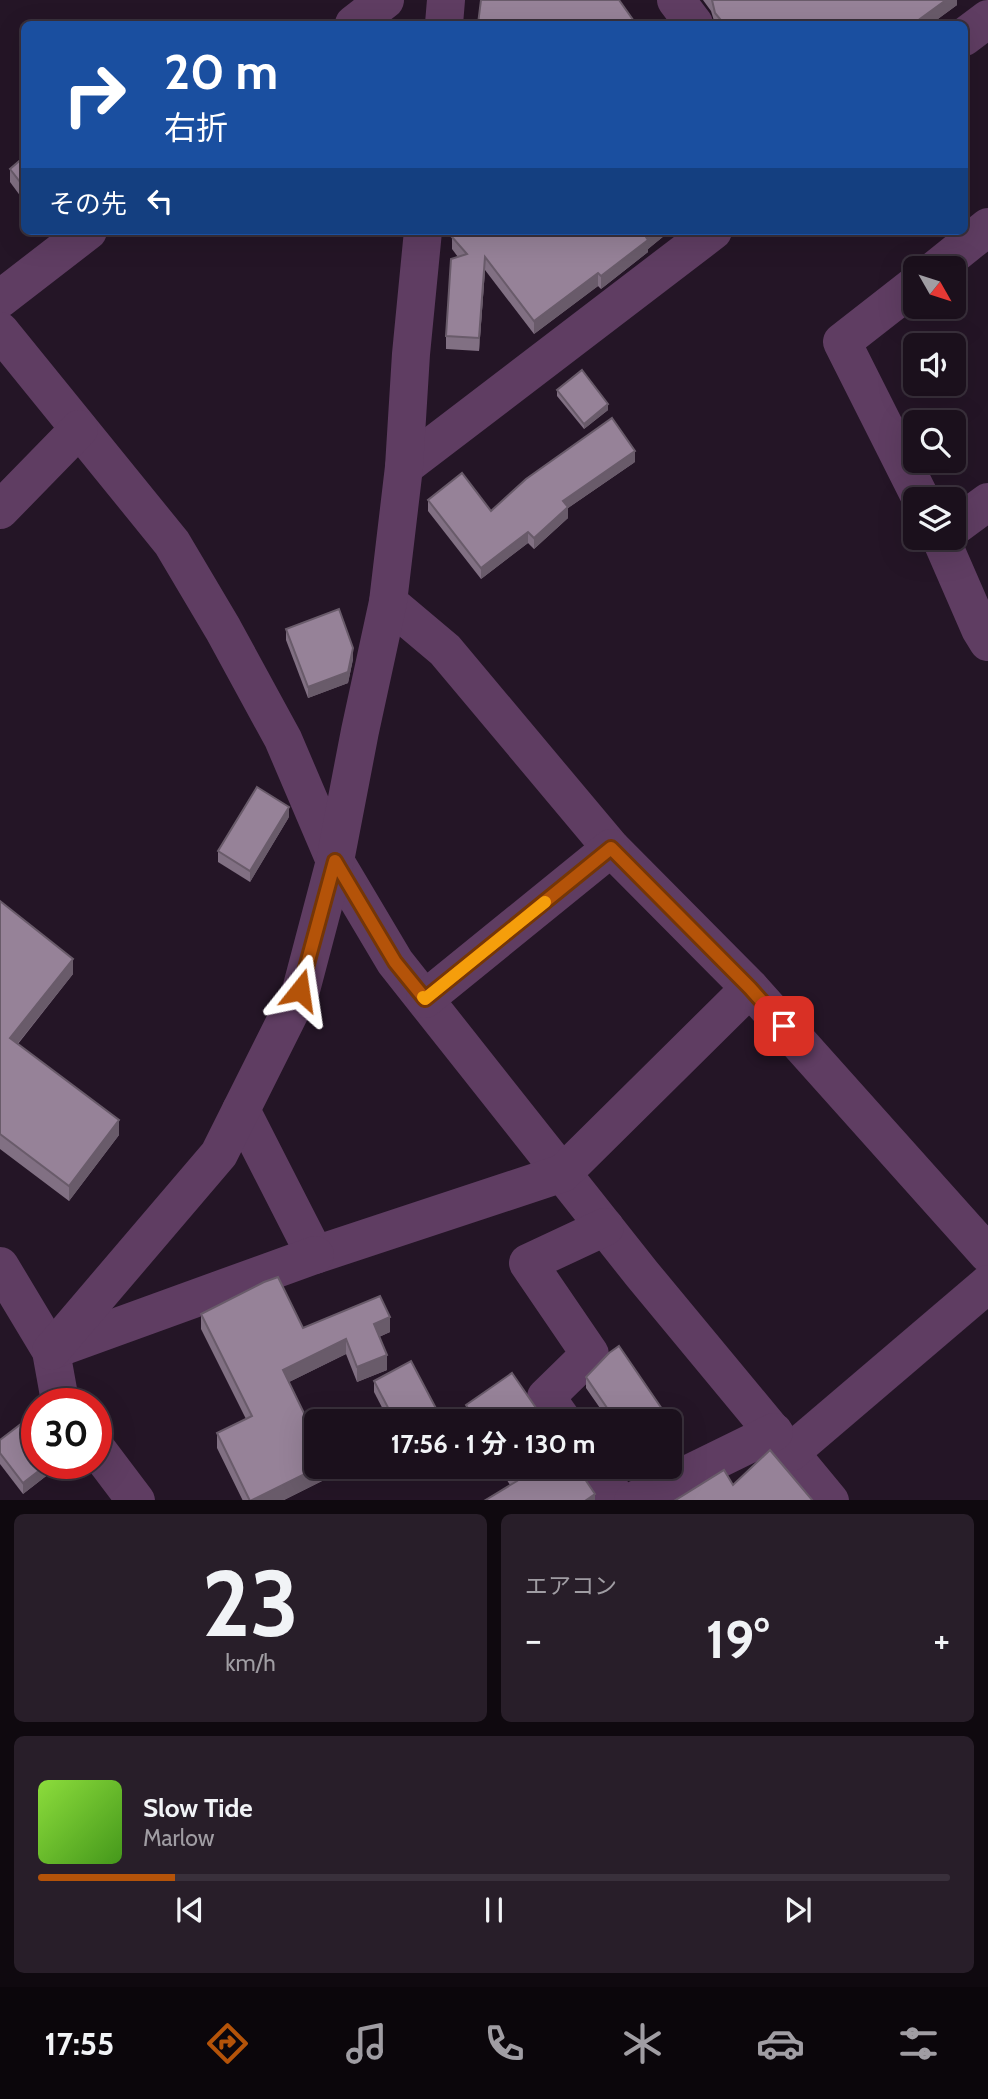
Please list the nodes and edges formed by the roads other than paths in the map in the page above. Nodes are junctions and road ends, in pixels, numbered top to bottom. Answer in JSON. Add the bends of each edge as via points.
{"nodes":[{"id":1,"x":385,"y":0,"type":"edge"},
{"id":2,"x":446,"y":0,"type":"edge"},
{"id":3,"x":676,"y":0,"type":"edge"},
{"id":4,"x":988,"y":19,"type":"edge"},
{"id":5,"x":358,"y":21,"type":"edge"},
{"id":6,"x":444,"y":21,"type":"edge"},
{"id":7,"x":692,"y":21,"type":"edge"},
{"id":8,"x":968,"y":34,"type":"edge"},
{"id":9,"x":988,"y":228,"type":"edge"},
{"id":10,"x":83,"y":235,"type":"edge"},
{"id":11,"x":423,"y":235,"type":"edge"},
{"id":12,"x":708,"y":235,"type":"edge"},
{"id":13,"x":952,"y":256,"type":"edge"},
{"id":14,"x":903,"y":294,"type":"edge"},
{"id":15,"x":0,"y":299,"type":"edge"},
{"id":16,"x":0,"y":331,"type":"edge"},
{"id":17,"x":79,"y":429,"type":"junction"},
{"id":18,"x":404,"y":467,"type":"junction"},
{"id":19,"x":915,"y":487,"type":"edge"},
{"id":20,"x":988,"y":502,"type":"edge"},
{"id":21,"x":0,"y":510,"type":"edge"},
{"id":22,"x":966,"y":518,"type":"edge"},
{"id":23,"x":946,"y":550,"type":"edge"},
{"id":24,"x":388,"y":602,"type":"junction"},
{"id":25,"x":988,"y":642,"type":"edge"},
{"id":26,"x":611,"y":848,"type":"junction"},
{"id":27,"x":335,"y":861,"type":"junction"},
{"id":28,"x":750,"y":988,"type":"junction"},
{"id":29,"x":425,"y":999,"type":"junction"},
{"id":30,"x":241,"y":1110,"type":"junction"},
{"id":31,"x":563,"y":1173,"type":"junction"},
{"id":32,"x":605,"y":1227,"type":"junction"},
{"id":33,"x":988,"y":1254,"type":"edge"},
{"id":34,"x":315,"y":1255,"type":"junction"},
{"id":35,"x":0,"y":1266,"type":"edge"},
{"id":36,"x":988,"y":1284,"type":"edge"},
{"id":37,"x":51,"y":1351,"type":"junction"},
{"id":38,"x":58,"y":1388,"type":"edge"},
{"id":39,"x":554,"y":1409,"type":"edge"},
{"id":40,"x":782,"y":1442,"type":"junction"},
{"id":41,"x":112,"y":1469,"type":"edge"},
{"id":42,"x":603,"y":1479,"type":"edge"},
{"id":43,"x":136,"y":1500,"type":"edge"},
{"id":44,"x":618,"y":1500,"type":"edge"},
{"id":45,"x":633,"y":1500,"type":"edge"},
{"id":46,"x":830,"y":1500,"type":"edge"}],
"edges":[{"from":1,"to":5,"type":"street"},
{"from":2,"to":6,"type":"street"},
{"from":3,"to":7,"type":"street"},
{"from":4,"to":8,"type":"street"},
{"from":9,"to":13,"type":"street"},
{"from":10,"to":15,"type":"street"},
{"from":11,"to":18,"type":"street"},
{"from":12,"to":18,"type":"street"},
{"from":14,"to":19,"type":"street","via":[[842,342]]},
{"from":16,"to":17,"type":"street"},
{"from":17,"to":21,"type":"street"},
{"from":17,"to":27,"type":"street","via":[[172,543],[217,618],[283,740]]},
{"from":18,"to":24,"type":"street"},
{"from":20,"to":22,"type":"street"},
{"from":23,"to":25,"type":"street"},
{"from":24,"to":26,"type":"street","via":[[445,650]]},
{"from":24,"to":27,"type":"street"},
{"from":26,"to":28,"type":"street"},
{"from":26,"to":29,"type":"street"},
{"from":27,"to":29,"type":"street","via":[[395,962]]},
{"from":27,"to":30,"type":"street","via":[[300,990]]},
{"from":28,"to":31,"type":"street"},
{"from":28,"to":33,"type":"street"},
{"from":29,"to":31,"type":"street"},
{"from":30,"to":34,"type":"street"},
{"from":30,"to":37,"type":"street","via":[[219,1154]]},
{"from":31,"to":32,"type":"street"},
{"from":31,"to":34,"type":"street"},
{"from":32,"to":39,"type":"street","via":[[528,1262],[590,1354],[546,1397]]},
{"from":32,"to":40,"type":"street"},
{"from":34,"to":37,"type":"street"},
{"from":35,"to":37,"type":"street"},
{"from":36,"to":40,"type":"street"},
{"from":37,"to":38,"type":"street"},
{"from":40,"to":45,"type":"street"},
{"from":40,"to":46,"type":"street"},
{"from":41,"to":43,"type":"street"},
{"from":42,"to":44,"type":"street"}]}
